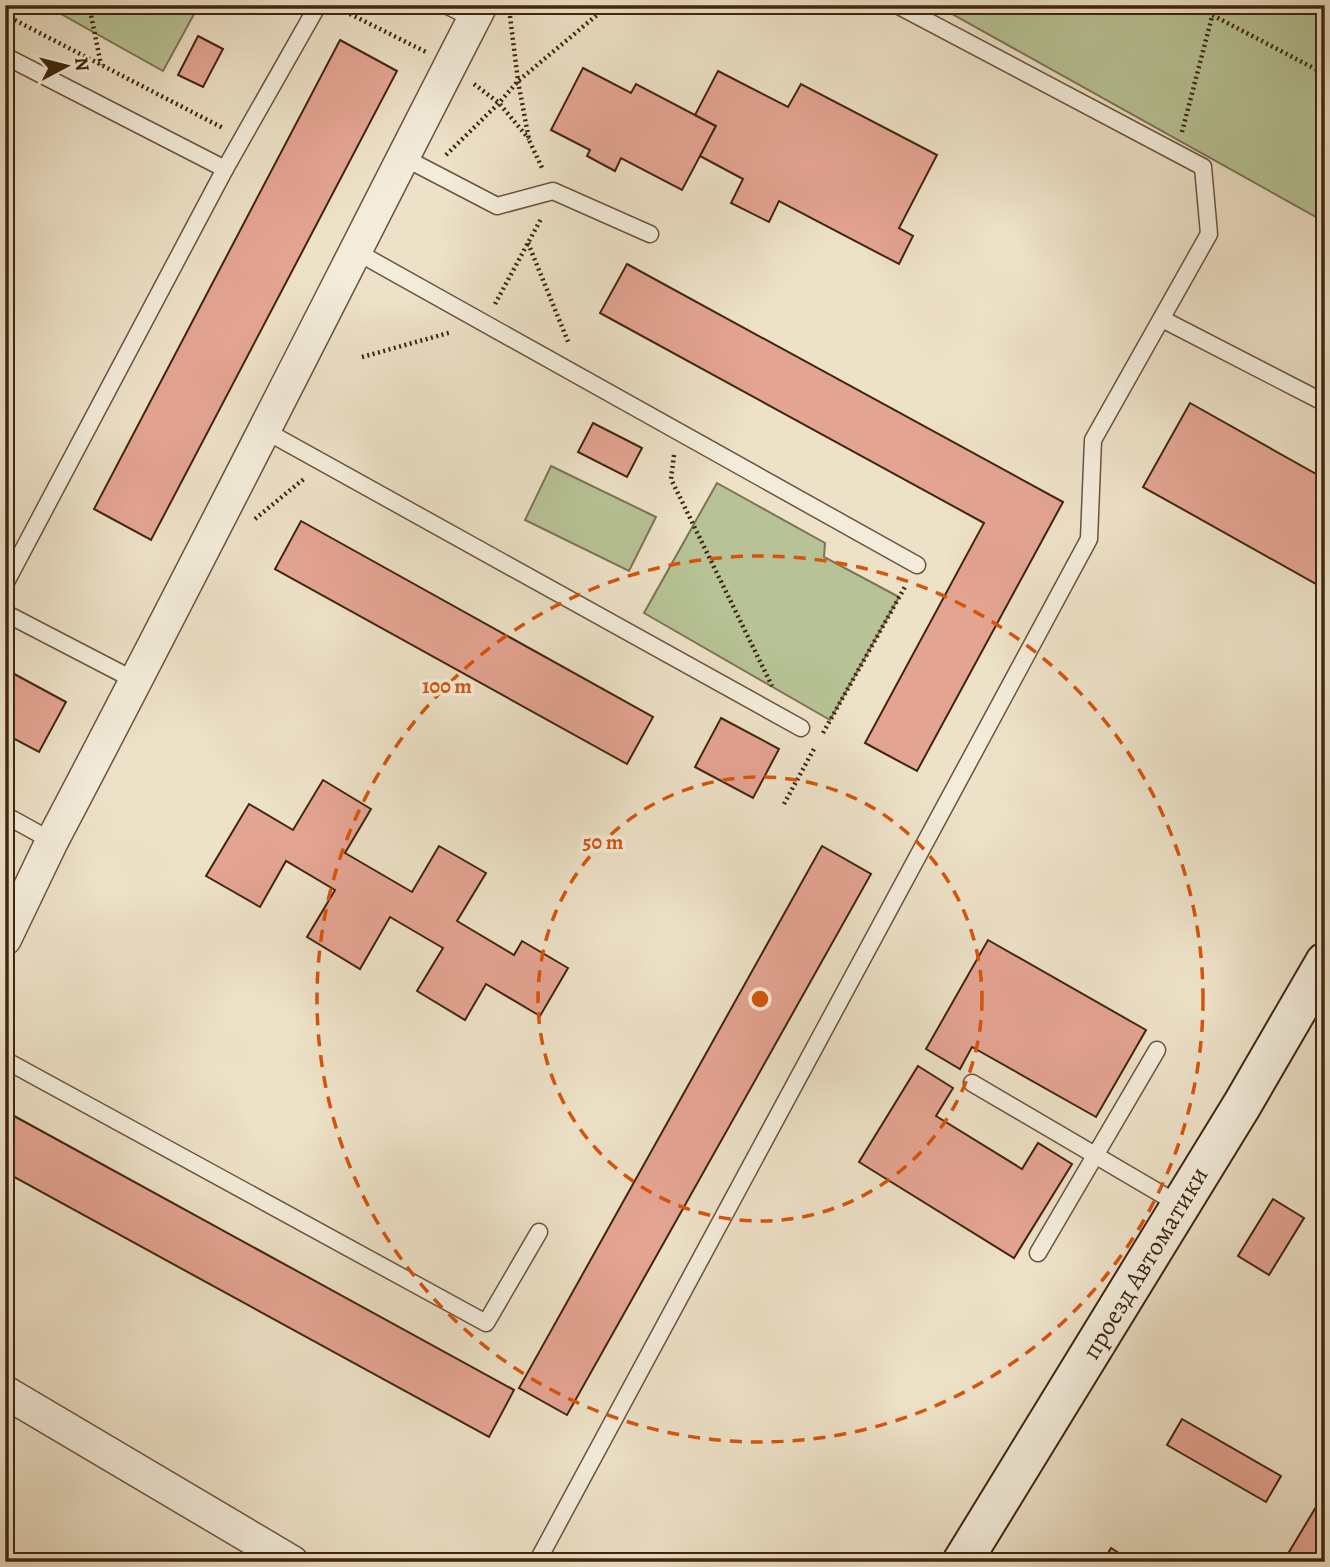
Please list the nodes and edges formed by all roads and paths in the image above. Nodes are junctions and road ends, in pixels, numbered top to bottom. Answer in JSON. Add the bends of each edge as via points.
{"nodes":[{"id":1,"x":89,"y":5,"type":"edge"},
{"id":2,"x":318,"y":5,"type":"edge"},
{"id":3,"x":332,"y":5,"type":"edge"},
{"id":4,"x":509,"y":5,"type":"edge"},
{"id":5,"x":608,"y":5,"type":"edge"},
{"id":6,"x":897,"y":5,"type":"edge"},
{"id":7,"x":1194,"y":5,"type":"edge"},
{"id":8,"x":1215,"y":5,"type":"edge"},
{"id":9,"x":467,"y":10,"type":"edge"},
{"id":10,"x":5,"y":15,"type":"edge"},
{"id":11,"x":1212,"y":15,"type":"junction"},
{"id":12,"x":5,"y":56,"type":"edge"},
{"id":13,"x":449,"y":63,"type":"junction"},
{"id":14,"x":102,"y":65,"type":"junction"},
{"id":15,"x":1325,"y":74,"type":"edge"},
{"id":16,"x":518,"y":81,"type":"junction"},
{"id":17,"x":499,"y":103,"type":"junction"},
{"id":18,"x":242,"y":139,"type":"junction"},
{"id":19,"x":529,"y":140,"type":"junction"},
{"id":20,"x":1177,"y":153,"type":"junction"},
{"id":21,"x":403,"y":157,"type":"junction"},
{"id":22,"x":225,"y":169,"type":"junction"},
{"id":23,"x":433,"y":173,"type":"junction"},
{"id":24,"x":553,"y":191,"type":"junction"},
{"id":25,"x":650,"y":234,"type":"dead end"},
{"id":26,"x":528,"y":243,"type":"junction"},
{"id":27,"x":357,"y":252,"type":"junction"},
{"id":28,"x":1162,"y":319,"type":"junction"},
{"id":29,"x":483,"y":323,"type":"junction"},
{"id":30,"x":569,"y":345,"type":"dead end"},
{"id":31,"x":362,"y":357,"type":"dead end"},
{"id":32,"x":1325,"y":403,"type":"edge"},
{"id":33,"x":264,"y":430,"type":"junction"},
{"id":34,"x":678,"y":432,"type":"junction"},
{"id":35,"x":323,"y":463,"type":"junction"},
{"id":36,"x":253,"y":521,"type":"dead end"},
{"id":37,"x":917,"y":565,"type":"joint"},
{"id":38,"x":5,"y":584,"type":"edge"},
{"id":39,"x":5,"y":613,"type":"edge"},
{"id":40,"x":136,"y":681,"type":"junction"},
{"id":41,"x":801,"y":728,"type":"junction"},
{"id":42,"x":813,"y":751,"type":"junction"},
{"id":43,"x":784,"y":804,"type":"dead end"},
{"id":44,"x":5,"y":815,"type":"edge"},
{"id":45,"x":52,"y":841,"type":"junction"},
{"id":46,"x":5,"y":939,"type":"edge"},
{"id":47,"x":1325,"y":962,"type":"edge"},
{"id":48,"x":1157,"y":1050,"type":"dead end"},
{"id":49,"x":5,"y":1060,"type":"edge"},
{"id":50,"x":972,"y":1083,"type":"dead end"},
{"id":51,"x":1096,"y":1156,"type":"junction"},
{"id":52,"x":1180,"y":1205,"type":"junction"},
{"id":53,"x":539,"y":1232,"type":"dead end"},
{"id":54,"x":1038,"y":1253,"type":"dead end"},
{"id":55,"x":5,"y":1392,"type":"edge"},
{"id":56,"x":292,"y":1562,"type":"edge"},
{"id":57,"x":537,"y":1562,"type":"edge"},
{"id":58,"x":962,"y":1562,"type":"edge"}],
"edges":[{"from":1,"to":14,"type":"path"},
{"from":2,"to":18,"type":"lane"},
{"from":3,"to":13,"type":"path"},
{"from":4,"to":16,"type":"path"},
{"from":5,"to":16,"type":"path"},
{"from":6,"to":20,"type":"lane"},
{"from":7,"to":11,"type":"path"},
{"from":8,"to":11,"type":"path"},
{"from":9,"to":13,"type":"street"},
{"from":10,"to":14,"type":"path"},
{"from":11,"to":15,"type":"path"},
{"from":11,"to":20,"type":"path"},
{"from":12,"to":22,"type":"lane"},
{"from":13,"to":17,"type":"path"},
{"from":13,"to":21,"type":"street"},
{"from":14,"to":18,"type":"path"},
{"from":16,"to":17,"type":"path"},
{"from":16,"to":19,"type":"path"},
{"from":17,"to":19,"type":"path"},
{"from":17,"to":23,"type":"path"},
{"from":18,"to":22,"type":"lane"},
{"from":19,"to":24,"type":"path"},
{"from":20,"to":28,"type":"lane","via":[[1203,167],[1209,234]]},
{"from":21,"to":23,"type":"lane"},
{"from":21,"to":27,"type":"street"},
{"from":22,"to":38,"type":"lane"},
{"from":23,"to":24,"type":"lane","via":[[497,206]]},
{"from":24,"to":25,"type":"lane"},
{"from":24,"to":26,"type":"path"},
{"from":26,"to":29,"type":"path"},
{"from":26,"to":30,"type":"path"},
{"from":27,"to":29,"type":"lane"},
{"from":27,"to":33,"type":"street"},
{"from":28,"to":32,"type":"lane"},
{"from":28,"to":57,"type":"lane","via":[[1093,440],[1089,539]]},
{"from":29,"to":31,"type":"path"},
{"from":29,"to":34,"type":"lane"},
{"from":33,"to":35,"type":"lane"},
{"from":33,"to":40,"type":"street"},
{"from":34,"to":37,"type":"lane"},
{"from":34,"to":41,"type":"path","via":[[671,479],[776,696]]},
{"from":35,"to":36,"type":"path"},
{"from":35,"to":41,"type":"lane"},
{"from":37,"to":42,"type":"path"},
{"from":39,"to":40,"type":"lane"},
{"from":40,"to":45,"type":"street"},
{"from":41,"to":42,"type":"path"},
{"from":42,"to":43,"type":"path"},
{"from":44,"to":45,"type":"lane"},
{"from":45,"to":46,"type":"street"},
{"from":47,"to":52,"type":"main road","name":"проезд Автоматики"},
{"from":48,"to":51,"type":"lane"},
{"from":49,"to":53,"type":"lane","via":[[486,1323]]},
{"from":50,"to":51,"type":"lane"},
{"from":51,"to":52,"type":"lane"},
{"from":51,"to":54,"type":"lane"},
{"from":52,"to":58,"type":"main road","name":"проезд Автоматики"},
{"from":55,"to":56,"type":"street"}]}
